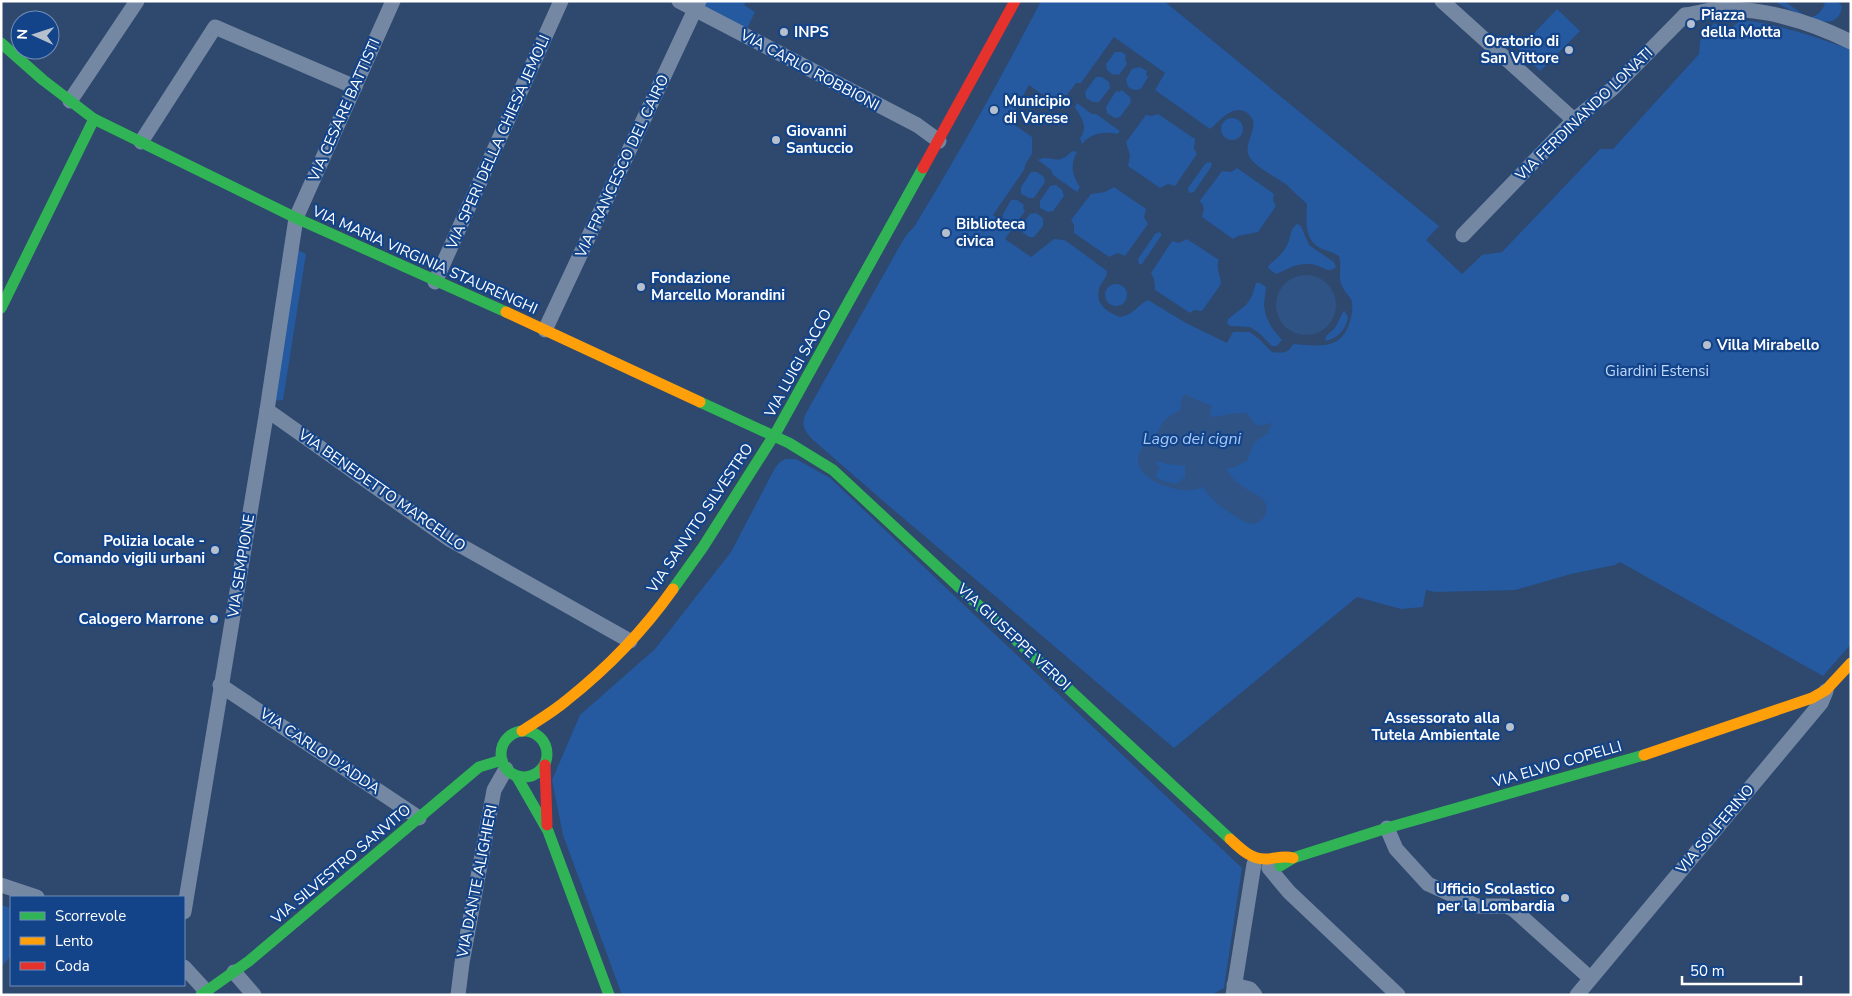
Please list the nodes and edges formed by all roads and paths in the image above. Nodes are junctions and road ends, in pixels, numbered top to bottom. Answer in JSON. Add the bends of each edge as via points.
{"nodes":[{"id":1,"x":138,"y":1,"type":"edge"},
{"id":2,"x":392,"y":1,"type":"edge"},
{"id":3,"x":561,"y":1,"type":"edge"},
{"id":4,"x":679,"y":1,"type":"edge"},
{"id":5,"x":1011,"y":1,"type":"edge"},
{"id":6,"x":1015,"y":1,"type":"edge"},
{"id":7,"x":1442,"y":1,"type":"edge"},
{"id":8,"x":697,"y":6,"type":"edge"},
{"id":9,"x":1687,"y":8,"type":"edge"},
{"id":10,"x":1851,"y":42,"type":"edge"},
{"id":11,"x":1,"y":43,"type":"edge"},
{"id":12,"x":355,"y":87,"type":"junction"},
{"id":13,"x":70,"y":101,"type":"junction"},
{"id":14,"x":94,"y":119,"type":"junction"},
{"id":15,"x":1574,"y":120,"type":"junction"},
{"id":16,"x":937,"y":140,"type":"junction"},
{"id":17,"x":141,"y":142,"type":"junction"},
{"id":18,"x":296,"y":218,"type":"junction"},
{"id":19,"x":1463,"y":235,"type":"dead end"},
{"id":20,"x":435,"y":282,"type":"junction"},
{"id":21,"x":1,"y":308,"type":"edge"},
{"id":22,"x":545,"y":330,"type":"junction"},
{"id":23,"x":267,"y":410,"type":"junction"},
{"id":24,"x":773,"y":436,"type":"junction"},
{"id":25,"x":630,"y":641,"type":"junction"},
{"id":26,"x":1851,"y":663,"type":"edge"},
{"id":27,"x":220,"y":685,"type":"junction"},
{"id":28,"x":1826,"y":690,"type":"junction"},
{"id":29,"x":566,"y":701,"type":"junction"},
{"id":30,"x":560,"y":719,"type":"dead end"},
{"id":31,"x":522,"y":731,"type":"junction"},
{"id":32,"x":554,"y":737,"type":"dead end"},
{"id":33,"x":546,"y":760,"type":"junction"},
{"id":34,"x":508,"y":769,"type":"junction"},
{"id":35,"x":419,"y":818,"type":"junction"},
{"id":36,"x":1387,"y":828,"type":"junction"},
{"id":37,"x":548,"y":831,"type":"junction"},
{"id":38,"x":1249,"y":858,"type":"junction"},
{"id":39,"x":1293,"y":858,"type":"junction"},
{"id":40,"x":1269,"y":868,"type":"junction"},
{"id":41,"x":1,"y":885,"type":"edge"},
{"id":42,"x":34,"y":896,"type":"edge"},
{"id":43,"x":185,"y":906,"type":"edge"},
{"id":44,"x":185,"y":968,"type":"edge"},
{"id":45,"x":234,"y":972,"type":"junction"},
{"id":46,"x":1590,"y":978,"type":"junction"},
{"id":47,"x":1233,"y":990,"type":"edge"},
{"id":48,"x":203,"y":993,"type":"edge"},
{"id":49,"x":254,"y":995,"type":"edge"},
{"id":50,"x":458,"y":995,"type":"edge"},
{"id":51,"x":609,"y":995,"type":"edge"},
{"id":52,"x":1255,"y":995,"type":"edge"},
{"id":53,"x":1398,"y":995,"type":"edge"},
{"id":54,"x":1577,"y":995,"type":"edge"}],
"edges":[{"from":1,"to":13,"type":"street"},
{"from":2,"to":12,"type":"street","name":"VIA CESARE BATTISTI"},
{"from":3,"to":20,"type":"street","name":"VIA SPERI DELLA CHIESA JEMOLI"},
{"from":4,"to":8,"type":"street","name":"VIA CARLO ROBBIONI"},
{"from":5,"to":16,"type":"main road","name":"VIA LUIGI SACCO"},
{"from":6,"to":16,"type":"main road","name":"VIA LUIGI SACCO"},
{"from":7,"to":15,"type":"street"},
{"from":8,"to":16,"type":"street","name":"VIA CARLO ROBBIONI"},
{"from":8,"to":22,"type":"street","name":"VIA FRANCESCO DEL CAIRO"},
{"from":9,"to":10,"type":"street","via":[[1755,11],[1790,18]]},
{"from":9,"to":15,"type":"street","name":"VIA FERDINANDO LONATI","via":[[1612,89]]},
{"from":11,"to":13,"type":"main road","name":"VIA MARIA VIRGINIA STAURENGHI"},
{"from":12,"to":17,"type":"street","via":[[215,27]]},
{"from":12,"to":18,"type":"street","name":"VIA CESARE BATTISTI"},
{"from":13,"to":14,"type":"main road","name":"VIA MARIA VIRGINIA STAURENGHI"},
{"from":14,"to":17,"type":"main road","name":"VIA MARIA VIRGINIA STAURENGHI"},
{"from":14,"to":21,"type":"main road"},
{"from":15,"to":19,"type":"street","name":"VIA FERDINANDO LONATI"},
{"from":16,"to":24,"type":"main road","name":"VIA LUIGI SACCO"},
{"from":17,"to":18,"type":"main road","name":"VIA MARIA VIRGINIA STAURENGHI"},
{"from":18,"to":20,"type":"main road","name":"VIA MARIA VIRGINIA STAURENGHI"},
{"from":18,"to":23,"type":"street","name":"VIA SEMPIONE"},
{"from":20,"to":22,"type":"main road","name":"VIA MARIA VIRGINIA STAURENGHI"},
{"from":22,"to":24,"type":"main road","name":"VIA MARIA VIRGINIA STAURENGHI"},
{"from":23,"to":25,"type":"street","name":"VIA BENEDETTO MARCELLO","via":[[449,540]]},
{"from":23,"to":27,"type":"street","name":"VIA SEMPIONE"},
{"from":24,"to":25,"type":"main road","name":"VIA SANVITO SILVESTRO","via":[[703,547],[665,601]]},
{"from":24,"to":38,"type":"main road","name":"VIA GIUSEPPE VERDI","via":[[833,470]]},
{"from":25,"to":29,"type":"main road","name":"VIA SANVITO SILVESTRO"},
{"from":26,"to":28,"type":"main road","name":"VIA SOLFERINO"},
{"from":27,"to":35,"type":"street","name":"VIA CARLO D'ADDA"},
{"from":27,"to":43,"type":"street","name":"VIA SEMPIONE"},
{"from":28,"to":36,"type":"main road","name":"VIA ELVIO COPELLI","via":[[1812,698],[1663,750]]},
{"from":28,"to":46,"type":"street","name":"VIA SOLFERINO","via":[[1822,703]]},
{"from":29,"to":30,"type":"main road"},
{"from":29,"to":31,"type":"main road","name":"VIA SANVITO SILVESTRO"},
{"from":31,"to":33,"type":"main road","via":[[537,735],[546,747]]},
{"from":31,"to":34,"type":"main road","via":[[514,733],[503,744]]},
{"from":32,"to":33,"type":"main road"},
{"from":33,"to":34,"type":"main road","via":[[540,772],[525,778]]},
{"from":33,"to":37,"type":"main road"},
{"from":34,"to":35,"type":"main road","name":"VIA SILVESTRO SANVITO","via":[[479,767]]},
{"from":34,"to":37,"type":"main road"},
{"from":34,"to":50,"type":"street","name":"VIA DANTE ALIGHIERI","via":[[494,790]]},
{"from":35,"to":45,"type":"main road","name":"VIA SILVESTRO SANVITO"},
{"from":36,"to":39,"type":"main road","name":"VIA ELVIO COPELLI"},
{"from":36,"to":46,"type":"street","via":[[1396,849],[1428,884],[1476,905],[1513,909]]},
{"from":37,"to":51,"type":"main road"},
{"from":38,"to":39,"type":"main road","name":"VIA ELVIO COPELLI"},
{"from":38,"to":40,"type":"main road"},
{"from":38,"to":47,"type":"street"},
{"from":39,"to":40,"type":"main road","name":"VIA ELVIO COPELLI","via":[[1283,865]]},
{"from":40,"to":53,"type":"street","via":[[1288,892]]},
{"from":41,"to":42,"type":"street"},
{"from":44,"to":48,"type":"street"},
{"from":45,"to":48,"type":"main road","name":"VIA SILVESTRO SANVITO"},
{"from":45,"to":49,"type":"street"},
{"from":46,"to":54,"type":"street","name":"VIA SOLFERINO"},
{"from":47,"to":52,"type":"street","via":[[1250,989]]}]}
